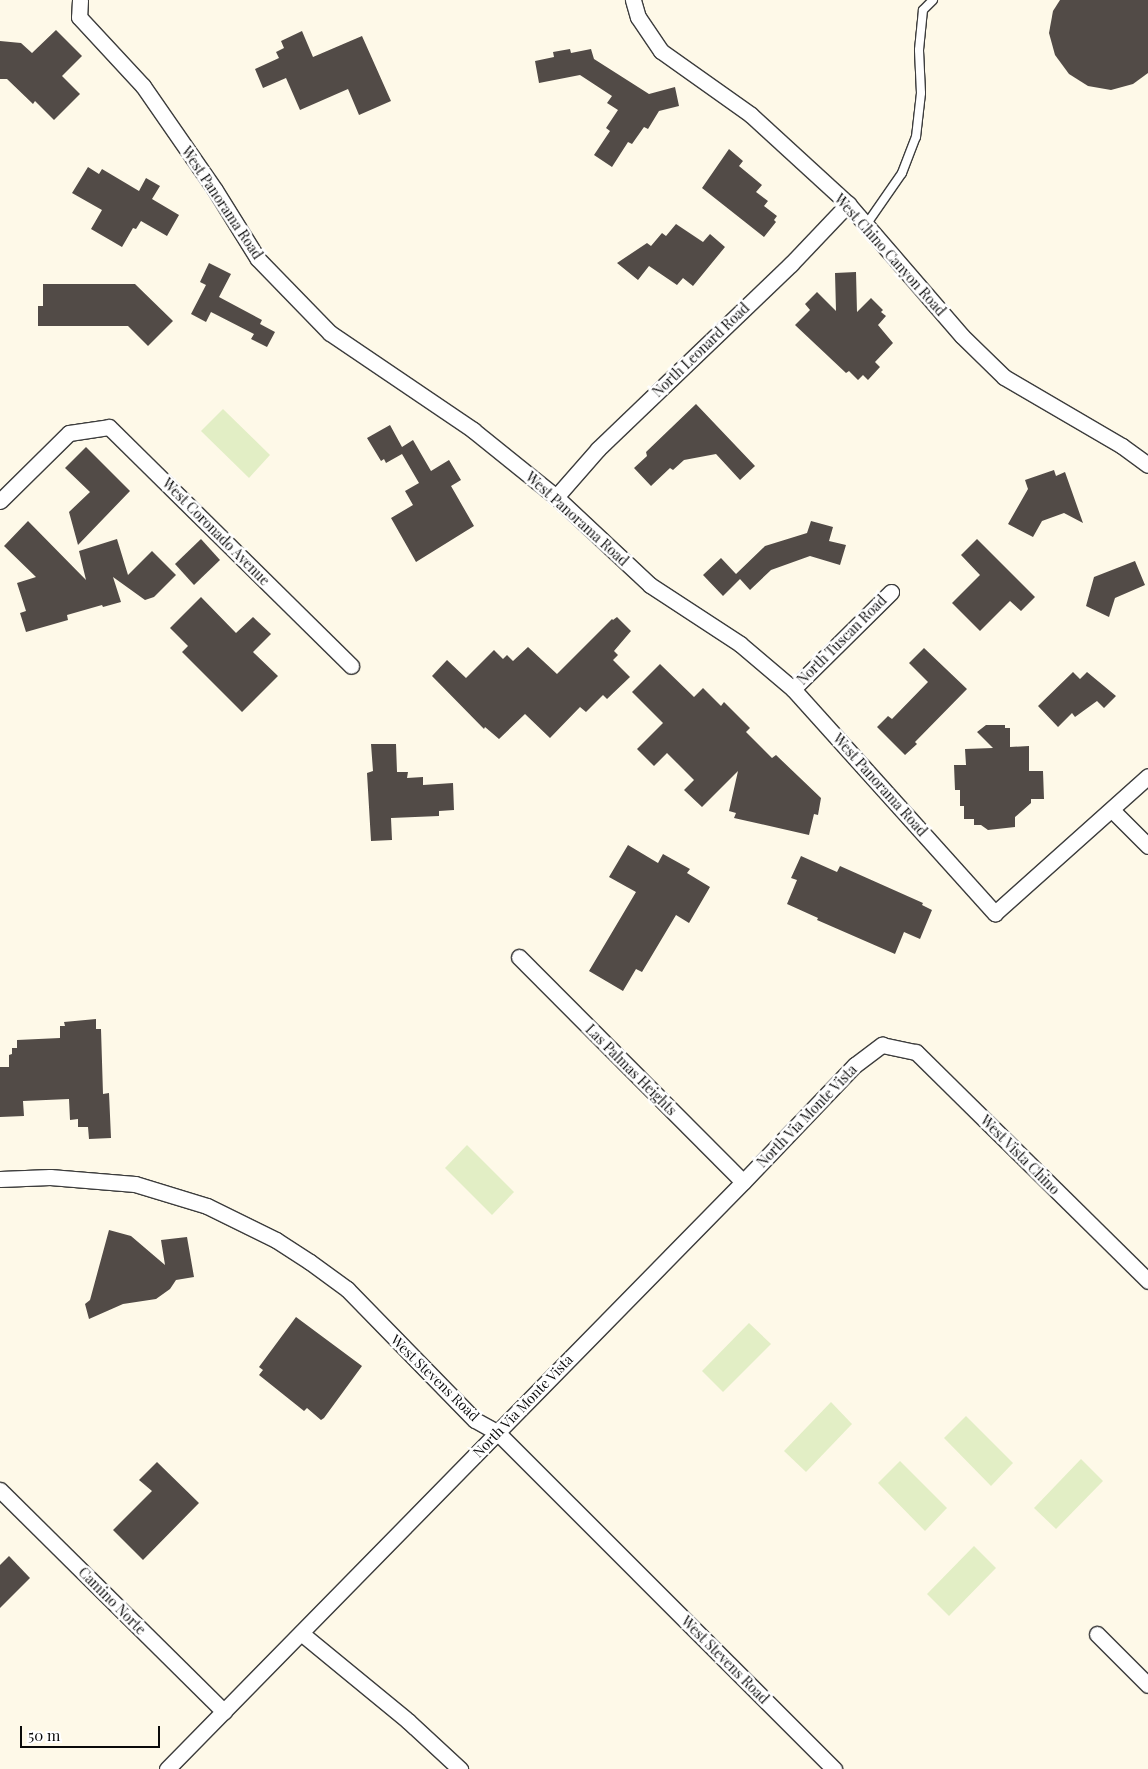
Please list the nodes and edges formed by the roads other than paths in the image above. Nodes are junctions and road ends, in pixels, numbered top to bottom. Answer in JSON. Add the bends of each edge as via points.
{"nodes":[{"id":1,"x":80,"y":0,"type":"edge"},
{"id":2,"x":633,"y":0,"type":"edge"},
{"id":3,"x":933,"y":0,"type":"edge"},
{"id":4,"x":848,"y":204,"type":"junction"},
{"id":5,"x":866,"y":225,"type":"junction"},
{"id":6,"x":1148,"y":466,"type":"edge"},
{"id":7,"x":556,"y":498,"type":"junction"},
{"id":8,"x":0,"y":501,"type":"edge"},
{"id":9,"x":891,"y":592,"type":"dead end"},
{"id":10,"x":351,"y":666,"type":"dead end"},
{"id":11,"x":792,"y":689,"type":"junction"},
{"id":12,"x":1148,"y":776,"type":"edge"},
{"id":13,"x":1112,"y":810,"type":"junction"},
{"id":14,"x":1148,"y":846,"type":"edge"},
{"id":15,"x":519,"y":957,"type":"dead end"},
{"id":16,"x":882,"y":1045,"type":"joint"},
{"id":17,"x":0,"y":1179,"type":"edge"},
{"id":18,"x":743,"y":1182,"type":"junction"},
{"id":19,"x":1148,"y":1281,"type":"edge"},
{"id":20,"x":497,"y":1432,"type":"junction"},
{"id":21,"x":0,"y":1490,"type":"edge"},
{"id":22,"x":301,"y":1633,"type":"junction"},
{"id":23,"x":1096,"y":1634,"type":"dead end"},
{"id":24,"x":1148,"y":1685,"type":"edge"},
{"id":25,"x":224,"y":1712,"type":"junction"},
{"id":26,"x":167,"y":1769,"type":"edge"},
{"id":27,"x":460,"y":1769,"type":"edge"},
{"id":28,"x":834,"y":1769,"type":"edge"}],
"edges":[{"from":1,"to":7,"type":"street","name":"West Panorama Road","via":[[79,17],[142,86],[215,190],[258,259],[330,333],[473,430]]},
{"from":2,"to":4,"type":"street","name":"West Chino Canyon Road","via":[[638,17],[661,51],[751,115]]},
{"from":3,"to":5,"type":"lane","via":[[924,10],[922,20],[919,50],[921,93],[916,137],[902,173]]},
{"from":4,"to":5,"type":"street","name":"West Chino Canyon Road"},
{"from":4,"to":7,"type":"street","name":"North Leonard Road","via":[[791,264],[598,449]]},
{"from":5,"to":6,"type":"street","name":"West Chino Canyon Road","via":[[962,336],[1004,377],[1122,446]]},
{"from":7,"to":11,"type":"street","name":"West Panorama Road","via":[[650,585],[740,644]]},
{"from":8,"to":10,"type":"street","name":"West Coronado Avenue","via":[[69,433],[109,427]]},
{"from":9,"to":11,"type":"street","name":"North Tuscan Road"},
{"from":11,"to":13,"type":"street","name":"West Panorama Road","via":[[995,913]]},
{"from":12,"to":13,"type":"street"},
{"from":13,"to":14,"type":"street"},
{"from":15,"to":18,"type":"street","name":"Las Palmas Heights"},
{"from":16,"to":18,"type":"street","name":"North Via Monte Vista","via":[[855,1065]]},
{"from":16,"to":19,"type":"street","name":"West Vista Chino","via":[[916,1052]]},
{"from":17,"to":20,"type":"street","name":"West Stevens Road","via":[[50,1177],[135,1184],[207,1206],[276,1240],[347,1289],[475,1420]]},
{"from":18,"to":20,"type":"street","name":"North Via Monte Vista"},
{"from":20,"to":22,"type":"street","name":"North Via Monte Vista"},
{"from":20,"to":28,"type":"street","name":"West Stevens Road"},
{"from":21,"to":25,"type":"street","name":"Camino Norte"},
{"from":22,"to":25,"type":"street","name":"North Via Monte Vista"},
{"from":22,"to":27,"type":"street","via":[[408,1721]]},
{"from":23,"to":24,"type":"street"},
{"from":25,"to":26,"type":"street","name":"North Via Monte Vista"}]}
